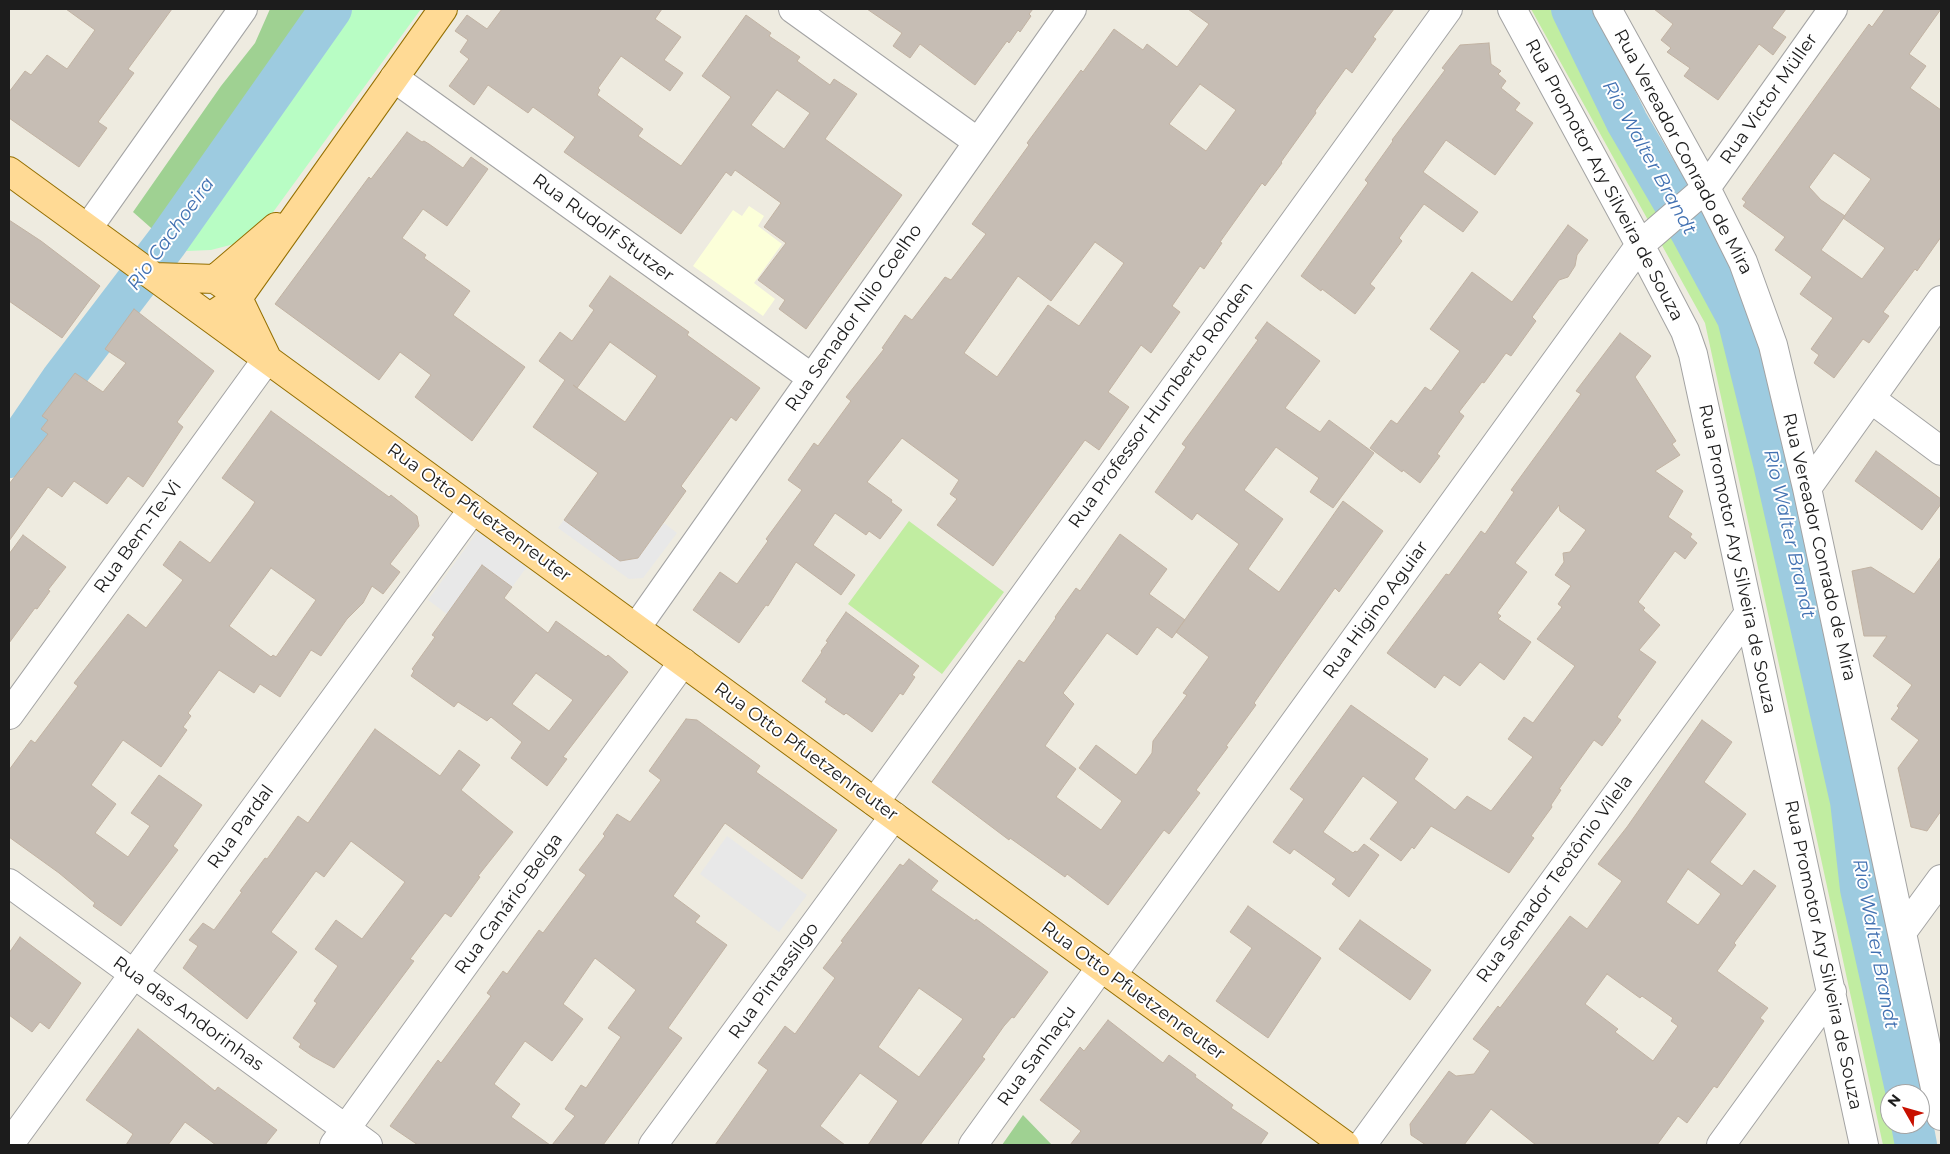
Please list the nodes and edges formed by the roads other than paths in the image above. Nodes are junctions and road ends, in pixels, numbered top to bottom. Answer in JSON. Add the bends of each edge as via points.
{"nodes":[{"id":1,"x":243,"y":9,"type":"edge"},
{"id":2,"x":443,"y":9,"type":"edge"},
{"id":3,"x":793,"y":9,"type":"edge"},
{"id":4,"x":1072,"y":9,"type":"edge"},
{"id":5,"x":1448,"y":9,"type":"edge"},
{"id":6,"x":1512,"y":9,"type":"edge"},
{"id":7,"x":1608,"y":9,"type":"edge"},
{"id":8,"x":1833,"y":9,"type":"edge"},
{"id":9,"x":394,"y":78,"type":"junction"},
{"id":10,"x":978,"y":142,"type":"junction"},
{"id":11,"x":9,"y":170,"type":"edge"},
{"id":12,"x":1706,"y":188,"type":"junction"},
{"id":13,"x":304,"y":204,"type":"junction"},
{"id":14,"x":88,"y":228,"type":"junction"},
{"id":15,"x":1640,"y":244,"type":"junction"},
{"id":16,"x":146,"y":270,"type":"junction"},
{"id":17,"x":215,"y":279,"type":"junction"},
{"id":18,"x":238,"y":298,"type":"junction"},
{"id":19,"x":1941,"y":300,"type":"edge"},
{"id":20,"x":210,"y":317,"type":"junction"},
{"id":21,"x":267,"y":358,"type":"junction"},
{"id":22,"x":812,"y":378,"type":"junction"},
{"id":23,"x":1871,"y":399,"type":"junction"},
{"id":24,"x":1941,"y":451,"type":"edge"},
{"id":25,"x":1807,"y":488,"type":"junction"},
{"id":26,"x":473,"y":509,"type":"junction"},
{"id":27,"x":1749,"y":613,"type":"junction"},
{"id":28,"x":636,"y":628,"type":"junction"},
{"id":29,"x":683,"y":662,"type":"junction"},
{"id":30,"x":9,"y":715,"type":"edge"},
{"id":31,"x":885,"y":809,"type":"junction"},
{"id":32,"x":1941,"y":879,"type":"edge"},
{"id":33,"x":9,"y":883,"type":"edge"},
{"id":34,"x":1903,"y":931,"type":"junction"},
{"id":35,"x":1107,"y":971,"type":"junction"},
{"id":36,"x":134,"y":974,"type":"junction"},
{"id":37,"x":1832,"y":992,"type":"junction"},
{"id":38,"x":1941,"y":1116,"type":"edge"},
{"id":39,"x":340,"y":1137,"type":"edge"},
{"id":40,"x":9,"y":1145,"type":"edge"},
{"id":41,"x":368,"y":1145,"type":"edge"},
{"id":42,"x":653,"y":1145,"type":"edge"},
{"id":43,"x":973,"y":1145,"type":"edge"},
{"id":44,"x":1345,"y":1145,"type":"edge"},
{"id":45,"x":1362,"y":1145,"type":"edge"},
{"id":46,"x":1721,"y":1145,"type":"edge"},
{"id":47,"x":1864,"y":1145,"type":"edge"}],
"edges":[{"from":1,"to":14,"type":"street"},
{"from":2,"to":9,"type":"main road"},
{"from":3,"to":10,"type":"street"},
{"from":4,"to":10,"type":"street","name":"Rua Senador Nilo Coelho"},
{"from":5,"to":31,"type":"street","name":"Rua Professor Humberto Rohden"},
{"from":6,"to":15,"type":"street","name":"Rua Promotor Ary Silveira de Souza"},
{"from":7,"to":12,"type":"street","name":"Rua Vereador Conrado de Mira"},
{"from":8,"to":12,"type":"street","name":"Rua Victor Müller"},
{"from":9,"to":13,"type":"main road"},
{"from":9,"to":22,"type":"street","name":"Rua Rudolf Stutzer"},
{"from":10,"to":22,"type":"street","name":"Rua Senador Nilo Coelho"},
{"from":11,"to":14,"type":"main road","name":"Rua Otto Pfuetzenreuter"},
{"from":12,"to":15,"type":"street","name":"Rua Victor Müller"},
{"from":12,"to":25,"type":"street","name":"Rua Vereador Conrado de Mira","via":[[1759,302],[1773,345]]},
{"from":13,"to":17,"type":"main road"},
{"from":13,"to":18,"type":"main road"},
{"from":14,"to":16,"type":"main road","name":"Rua Otto Pfuetzenreuter"},
{"from":15,"to":27,"type":"street","name":"Rua Promotor Ary Silveira de Souza","via":[[1685,331],[1693,354]]},
{"from":15,"to":35,"type":"street","name":"Rua Higino Aguiar"},
{"from":16,"to":17,"type":"main road"},
{"from":16,"to":20,"type":"main road","name":"Rua Otto Pfuetzenreuter"},
{"from":17,"to":18,"type":"main road","name":"Rua Otto Pfuetzenreuter"},
{"from":17,"to":20,"type":"main road"},
{"from":18,"to":20,"type":"main road"},
{"from":18,"to":21,"type":"main road","name":"Rua Otto Pfuetzenreuter"},
{"from":19,"to":23,"type":"street"},
{"from":20,"to":21,"type":"main road","name":"Rua Otto Pfuetzenreuter"},
{"from":21,"to":26,"type":"main road","name":"Rua Otto Pfuetzenreuter"},
{"from":21,"to":30,"type":"street","name":"Rua Bem-Te-Vi"},
{"from":22,"to":28,"type":"street","name":"Rua Senador Nilo Coelho"},
{"from":23,"to":24,"type":"street"},
{"from":23,"to":25,"type":"street"},
{"from":25,"to":34,"type":"street","name":"Rua Vereador Conrado de Mira"},
{"from":26,"to":28,"type":"main road","name":"Rua Otto Pfuetzenreuter"},
{"from":26,"to":36,"type":"street","name":"Rua Pardal"},
{"from":27,"to":37,"type":"street","name":"Rua Promotor Ary Silveira de Souza"},
{"from":27,"to":45,"type":"street","name":"Rua Senador Teotônio Vilela"},
{"from":28,"to":29,"type":"main road","name":"Rua Otto Pfuetzenreuter"},
{"from":29,"to":31,"type":"main road","name":"Rua Otto Pfuetzenreuter"},
{"from":29,"to":39,"type":"street","name":"Rua Canário-Belga"},
{"from":31,"to":35,"type":"main road","name":"Rua Otto Pfuetzenreuter"},
{"from":31,"to":42,"type":"street","name":"Rua Pintassilgo"},
{"from":32,"to":34,"type":"street"},
{"from":33,"to":36,"type":"street","name":"Rua das Andorinhas"},
{"from":34,"to":38,"type":"street","name":"Rua Vereador Conrado de Mira"},
{"from":35,"to":43,"type":"street","name":"Rua Sanhaçu"},
{"from":35,"to":44,"type":"main road","name":"Rua Otto Pfuetzenreuter"},
{"from":36,"to":39,"type":"street","name":"Rua das Andorinhas"},
{"from":36,"to":40,"type":"street","name":"Rua Pardal"},
{"from":37,"to":46,"type":"street"},
{"from":37,"to":47,"type":"street","name":"Rua Promotor Ary Silveira de Souza"},
{"from":39,"to":41,"type":"street","name":"Rua das Andorinhas"}]}
